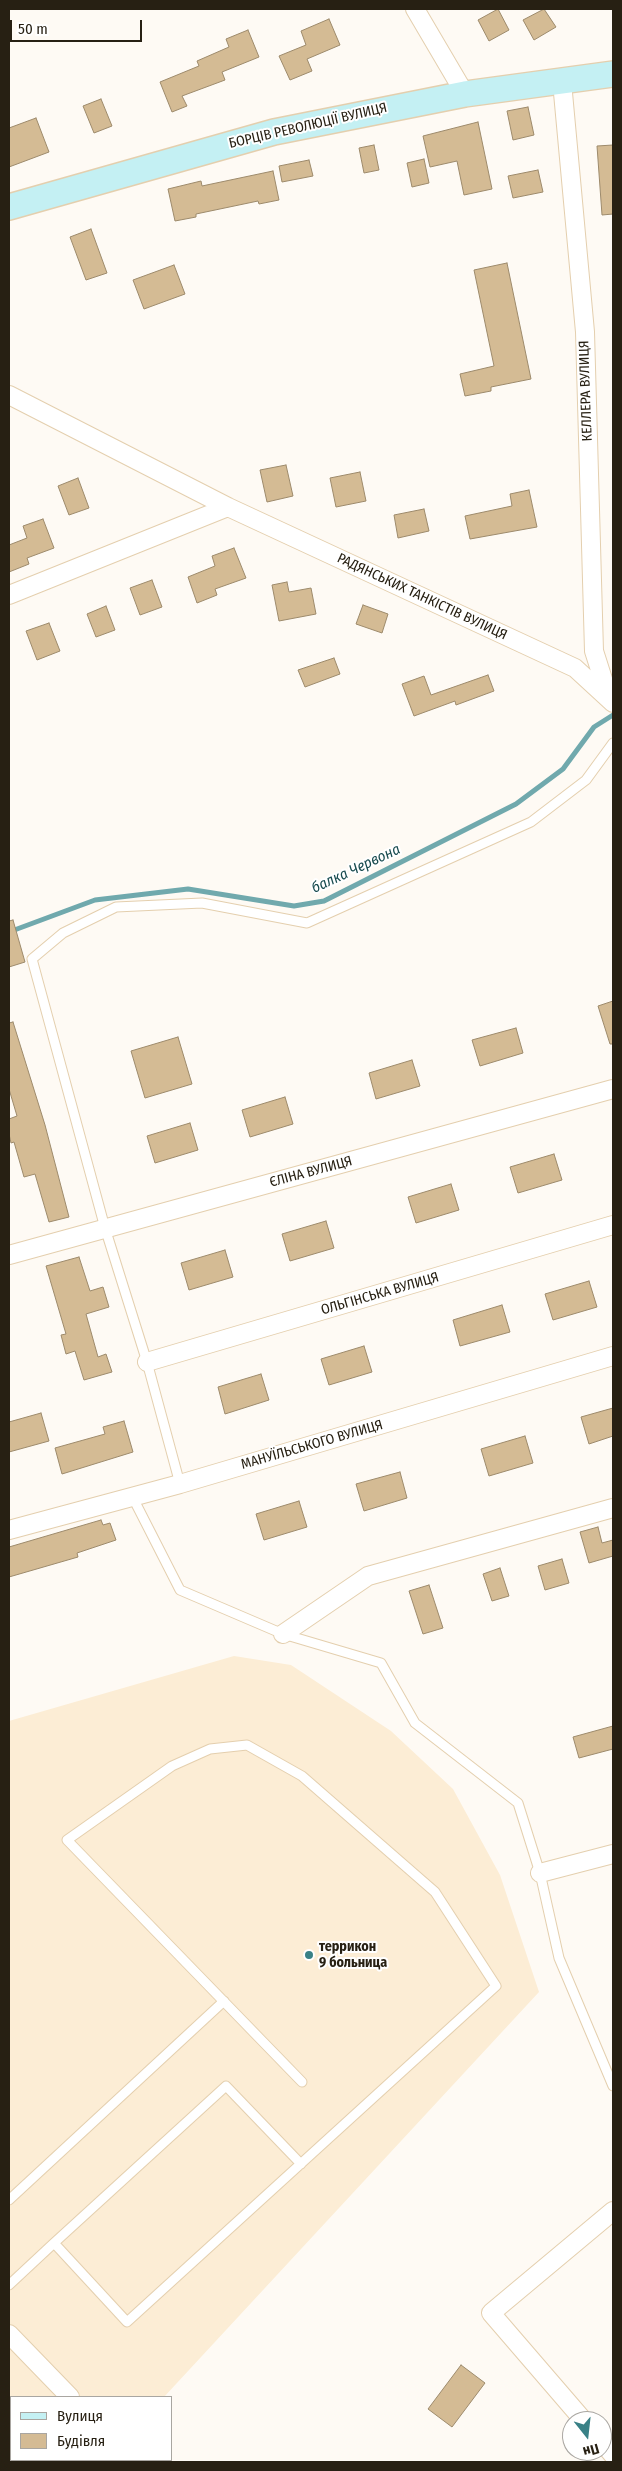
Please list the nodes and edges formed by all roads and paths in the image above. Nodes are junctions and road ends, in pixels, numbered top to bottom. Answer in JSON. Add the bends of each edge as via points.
{"nodes":[{"id":1,"x":415,"y":9,"type":"edge"},
{"id":2,"x":613,"y":74,"type":"edge"},
{"id":3,"x":562,"y":82,"type":"junction"},
{"id":4,"x":465,"y":94,"type":"junction"},
{"id":5,"x":9,"y":207,"type":"edge"},
{"id":6,"x":9,"y":395,"type":"edge"},
{"id":7,"x":228,"y":507,"type":"junction"},
{"id":8,"x":9,"y":595,"type":"edge"},
{"id":9,"x":611,"y":700,"type":"edge"},
{"id":10,"x":613,"y":743,"type":"edge"},
{"id":11,"x":613,"y":1090,"type":"edge"},
{"id":12,"x":613,"y":1225,"type":"edge"},
{"id":13,"x":105,"y":1228,"type":"junction"},
{"id":14,"x":9,"y":1255,"type":"edge"},
{"id":15,"x":613,"y":1356,"type":"edge"},
{"id":16,"x":148,"y":1362,"type":"junction"},
{"id":17,"x":180,"y":1484,"type":"junction"},
{"id":18,"x":132,"y":1496,"type":"junction"},
{"id":19,"x":613,"y":1508,"type":"edge"},
{"id":20,"x":9,"y":1530,"type":"edge"},
{"id":21,"x":283,"y":1634,"type":"junction"},
{"id":22,"x":613,"y":1854,"type":"edge"},
{"id":23,"x":540,"y":1873,"type":"junction"},
{"id":24,"x":224,"y":2001,"type":"junction"},
{"id":25,"x":302,"y":2082,"type":"dead end"},
{"id":26,"x":613,"y":2086,"type":"edge"},
{"id":27,"x":301,"y":2164,"type":"junction"},
{"id":28,"x":9,"y":2200,"type":"edge"},
{"id":29,"x":613,"y":2211,"type":"edge"},
{"id":30,"x":54,"y":2243,"type":"junction"},
{"id":31,"x":9,"y":2285,"type":"edge"},
{"id":32,"x":9,"y":2334,"type":"edge"},
{"id":33,"x":69,"y":2396,"type":"edge"},
{"id":34,"x":575,"y":2411,"type":"edge"}],
"edges":[{"from":1,"to":4,"type":"street"},
{"from":2,"to":3,"type":"street","name":"БОРЦІВ РЕВОЛЮЦІЇ ВУЛИЦЯ"},
{"from":3,"to":4,"type":"street","name":"БОРЦІВ РЕВОЛЮЦІЇ ВУЛИЦЯ"},
{"from":3,"to":9,"type":"street","name":"КЕЛЛЕРА ВУЛИЦЯ","via":[[585,332],[594,651]]},
{"from":4,"to":5,"type":"street","name":"БОРЦІВ РЕВОЛЮЦІЇ ВУЛИЦЯ","via":[[274,132]]},
{"from":6,"to":7,"type":"street","name":"РАДЯНСЬКИХ ТАНКІСТІВ ВУЛИЦЯ"},
{"from":7,"to":8,"type":"street"},
{"from":7,"to":9,"type":"street","name":"РАДЯНСЬКИХ ТАНКІСТІВ ВУЛИЦЯ","via":[[575,668]]},
{"from":10,"to":13,"type":"lane","via":[[586,780],[531,822],[307,922],[202,903],[116,907],[63,933],[32,958]]},
{"from":11,"to":13,"type":"street","name":"ЄЛІНА ВУЛИЦЯ"},
{"from":12,"to":16,"type":"street","name":"ОЛЬГІНСЬКА ВУЛИЦЯ"},
{"from":13,"to":14,"type":"street","name":"ЄЛІНА ВУЛИЦЯ"},
{"from":13,"to":16,"type":"lane"},
{"from":15,"to":17,"type":"street","name":"МАНУЇЛЬСЬКОГО ВУЛИЦЯ"},
{"from":16,"to":17,"type":"lane"},
{"from":17,"to":18,"type":"street","name":"МАНУЇЛЬСЬКОГО ВУЛИЦЯ"},
{"from":18,"to":20,"type":"street","name":"МАНУЇЛЬСЬКОГО ВУЛИЦЯ"},
{"from":18,"to":21,"type":"lane","via":[[180,1590]]},
{"from":19,"to":21,"type":"street","via":[[368,1576]]},
{"from":21,"to":23,"type":"lane","via":[[381,1663],[415,1723],[518,1803]]},
{"from":22,"to":23,"type":"street"},
{"from":23,"to":26,"type":"lane","via":[[559,1958]]},
{"from":24,"to":25,"type":"lane"},
{"from":24,"to":27,"type":"lane","via":[[67,1840],[172,1766],[210,1749],[247,1746],[302,1776],[435,1892],[496,1986]]},
{"from":24,"to":28,"type":"lane"},
{"from":27,"to":30,"type":"lane","via":[[226,2086]]},
{"from":27,"to":30,"type":"lane","via":[[127,2322]]},
{"from":29,"to":34,"type":"street","via":[[491,2313]]},
{"from":30,"to":31,"type":"lane"},
{"from":32,"to":33,"type":"street"}]}
